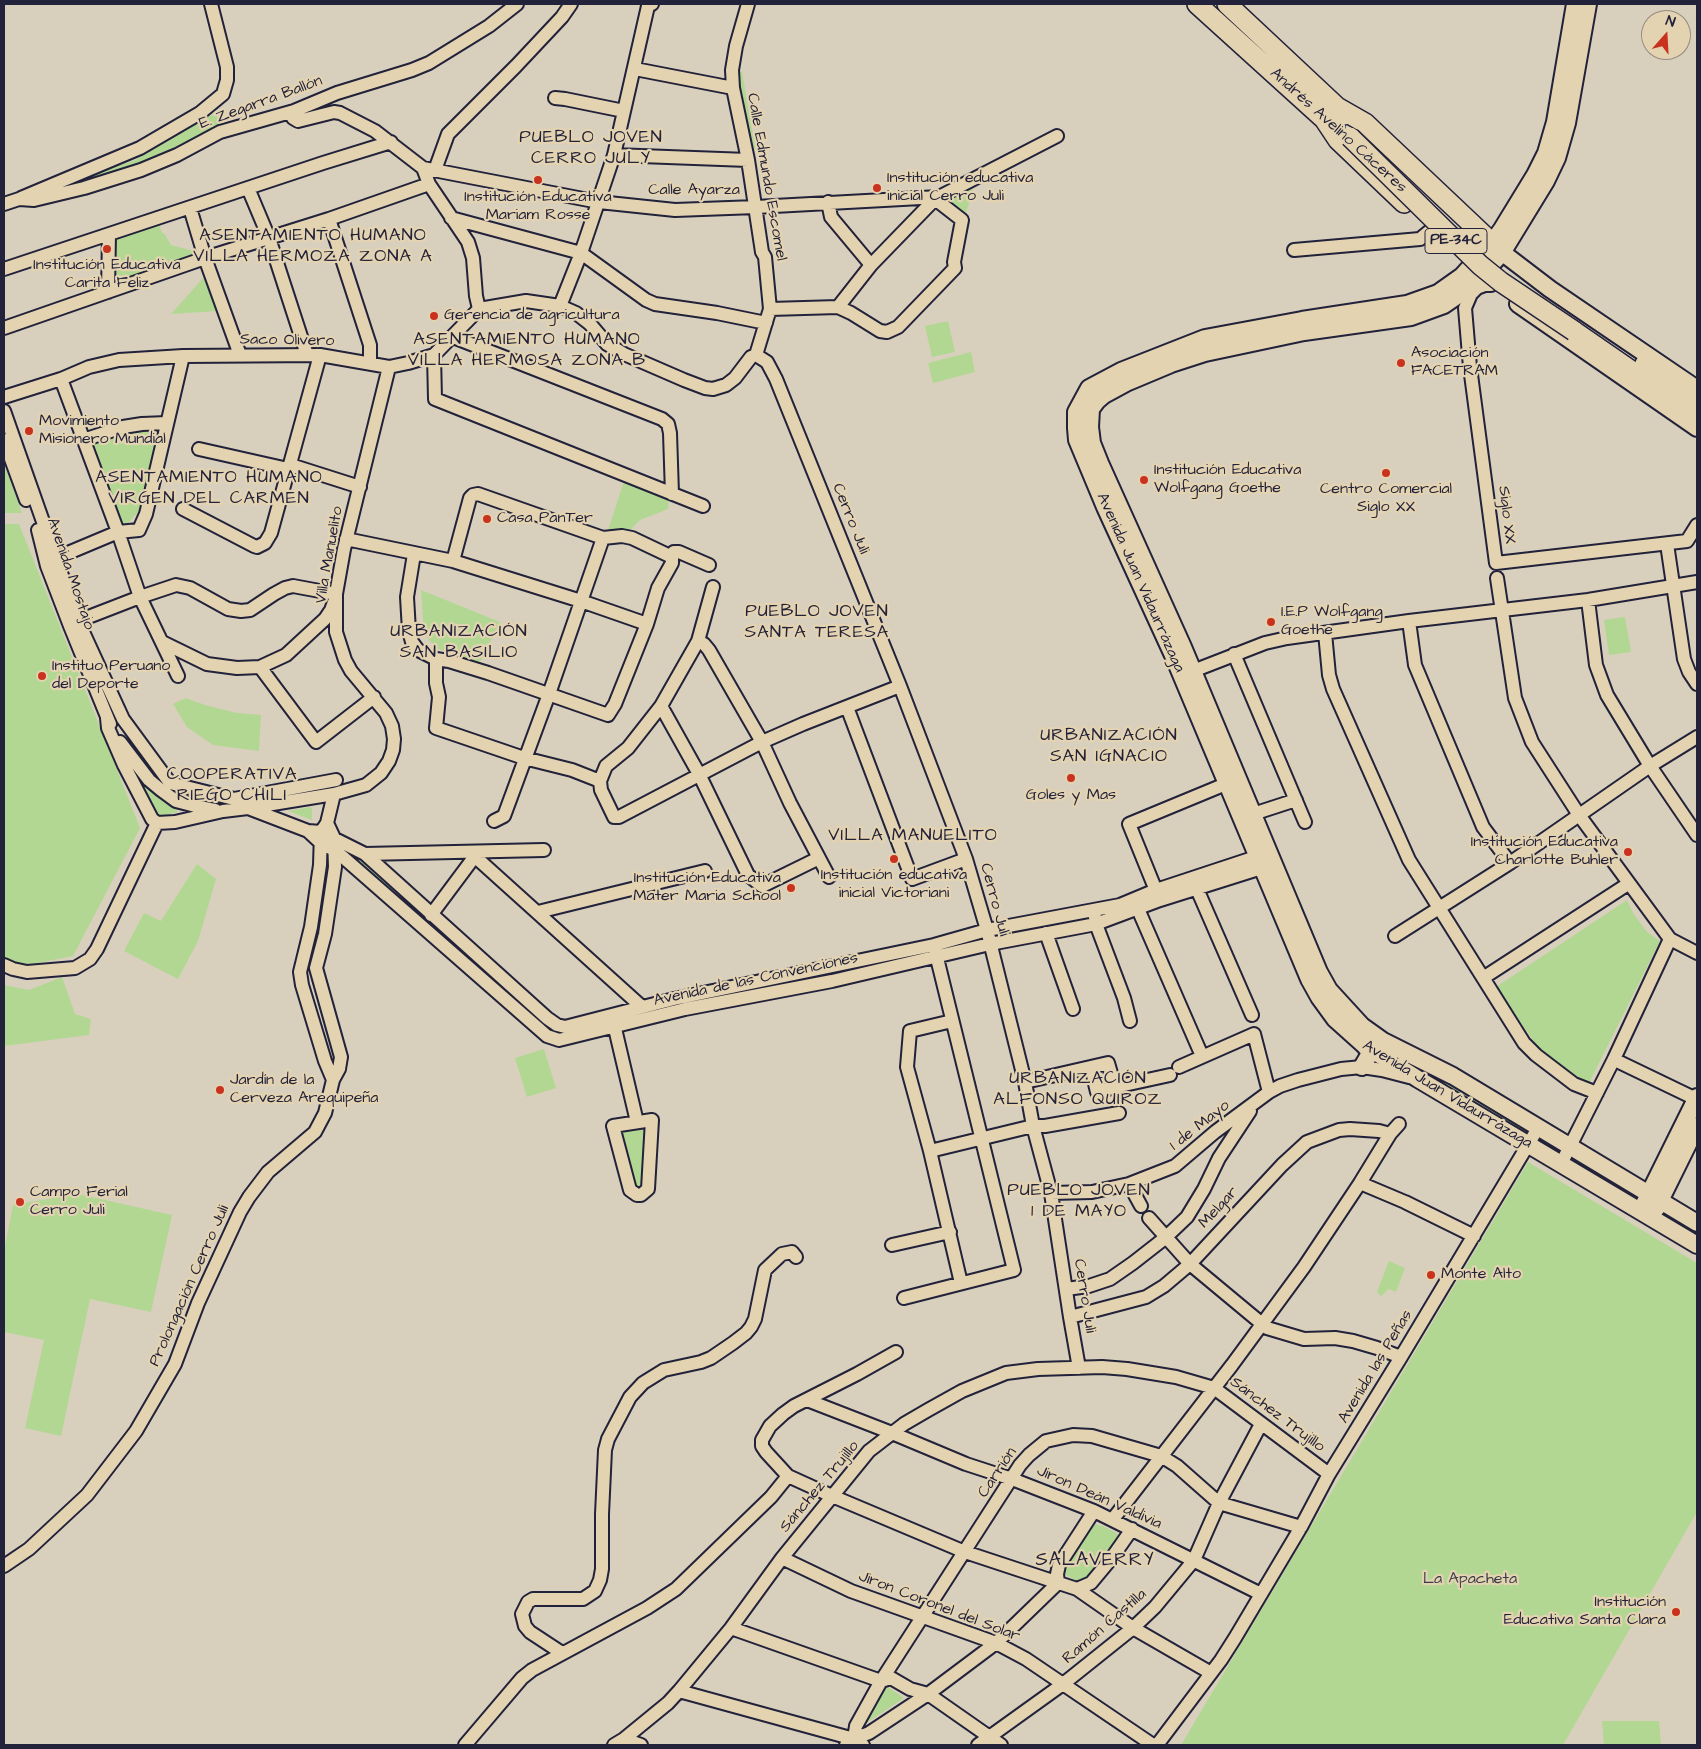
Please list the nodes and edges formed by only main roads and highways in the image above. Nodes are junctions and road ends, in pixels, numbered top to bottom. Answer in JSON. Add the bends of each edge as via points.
{"nodes":[{"id":1,"x":1197,"y":4,"type":"edge"},
{"id":2,"x":1227,"y":4,"type":"edge"},
{"id":3,"x":1575,"y":4,"type":"edge"},
{"id":4,"x":1588,"y":4,"type":"edge"},
{"id":5,"x":1330,"y":113,"type":"junction"},
{"id":6,"x":1497,"y":248,"type":"junction"},
{"id":7,"x":1481,"y":277,"type":"junction"},
{"id":8,"x":1577,"y":326,"type":"junction"},
{"id":9,"x":1239,"y":339,"type":"junction"},
{"id":10,"x":1697,"y":389,"type":"edge"},
{"id":11,"x":1697,"y":400,"type":"edge"},
{"id":12,"x":1697,"y":416,"type":"edge"},
{"id":13,"x":1697,"y":428,"type":"edge"},
{"id":14,"x":1232,"y":782,"type":"junction"},
{"id":15,"x":1266,"y":860,"type":"junction"},
{"id":16,"x":1364,"y":1045,"type":"junction"},
{"id":17,"x":1362,"y":1067,"type":"road end"},
{"id":18,"x":1697,"y":1098,"type":"edge"},
{"id":19,"x":1697,"y":1126,"type":"edge"},
{"id":20,"x":1655,"y":1198,"type":"junction"},
{"id":21,"x":1645,"y":1214,"type":"junction"},
{"id":22,"x":1697,"y":1223,"type":"edge"},
{"id":23,"x":1697,"y":1245,"type":"edge"}],
"edges":[{"from":1,"to":5,"type":"highway","name":"Andrés Avelino Cáceres","number":"PE-34C"},
{"from":2,"to":5,"type":"highway","name":"Andrés Avelino Cáceres","number":"PE-34C"},
{"from":3,"to":6,"type":"main road","name":"Avenida Juan Vidaurrázaga","via":[[1546,153],[1502,229]]},
{"from":4,"to":6,"type":"main road","name":"Avenida Juan Vidaurrázaga","via":[[1561,148],[1546,181]]},
{"from":5,"to":6,"type":"highway","via":[[1365,123]]},
{"from":5,"to":7,"type":"highway","via":[[1338,140]]},
{"from":5,"to":8,"type":"highway","name":"Andrés Avelino Cáceres","number":"PE-34C","bridge":true,"via":[[1339,128],[1353,133],[1480,265],[1501,282]]},
{"from":6,"to":7,"type":"main road","name":"Avenida Juan Vidaurrázaga"},
{"from":6,"to":10,"type":"main road","via":[[1589,317]]},
{"from":7,"to":9,"type":"main road","name":"Avenida Juan Vidaurrázaga","via":[[1444,305],[1410,317]]},
{"from":7,"to":13,"type":"main road"},
{"from":8,"to":11,"type":"highway","name":"Andrés Avelino Cáceres","number":"PE-34C"},
{"from":8,"to":12,"type":"highway","name":"Andrés Avelino Cáceres","number":"PE-34C"},
{"from":9,"to":14,"type":"main road","name":"Avenida Juan Vidaurrázaga","via":[[1136,378],[1104,395],[1091,409],[1092,443],[1193,671]]},
{"from":9,"to":14,"type":"main road","name":"Avenida Juan Vidaurrázaga","via":[[1205,338],[1121,371],[1089,388],[1076,412],[1077,440],[1105,507]]},
{"from":14,"to":15,"type":"main road","name":"Avenida Juan Vidaurrázaga"},
{"from":14,"to":15,"type":"main road","name":"Avenida Juan Vidaurrázaga","via":[[1253,814]]},
{"from":15,"to":16,"type":"main road","name":"Avenida Juan Vidaurrázaga","via":[[1309,979],[1335,1019]]},
{"from":15,"to":20,"type":"main road","name":"Avenida Juan Vidaurrázaga","via":[[1329,990],[1362,1026]]},
{"from":16,"to":17,"type":"main road","via":[[1369,1055]]},
{"from":16,"to":21,"type":"main road","name":"Avenida Juan Vidaurrázaga"},
{"from":18,"to":20,"type":"main road"},
{"from":19,"to":20,"type":"main road"},
{"from":20,"to":21,"type":"main road"},
{"from":20,"to":22,"type":"main road","name":"Avenida Juan Vidaurrázaga"},
{"from":21,"to":23,"type":"main road","name":"Avenida Juan Vidaurrázaga"}]}
